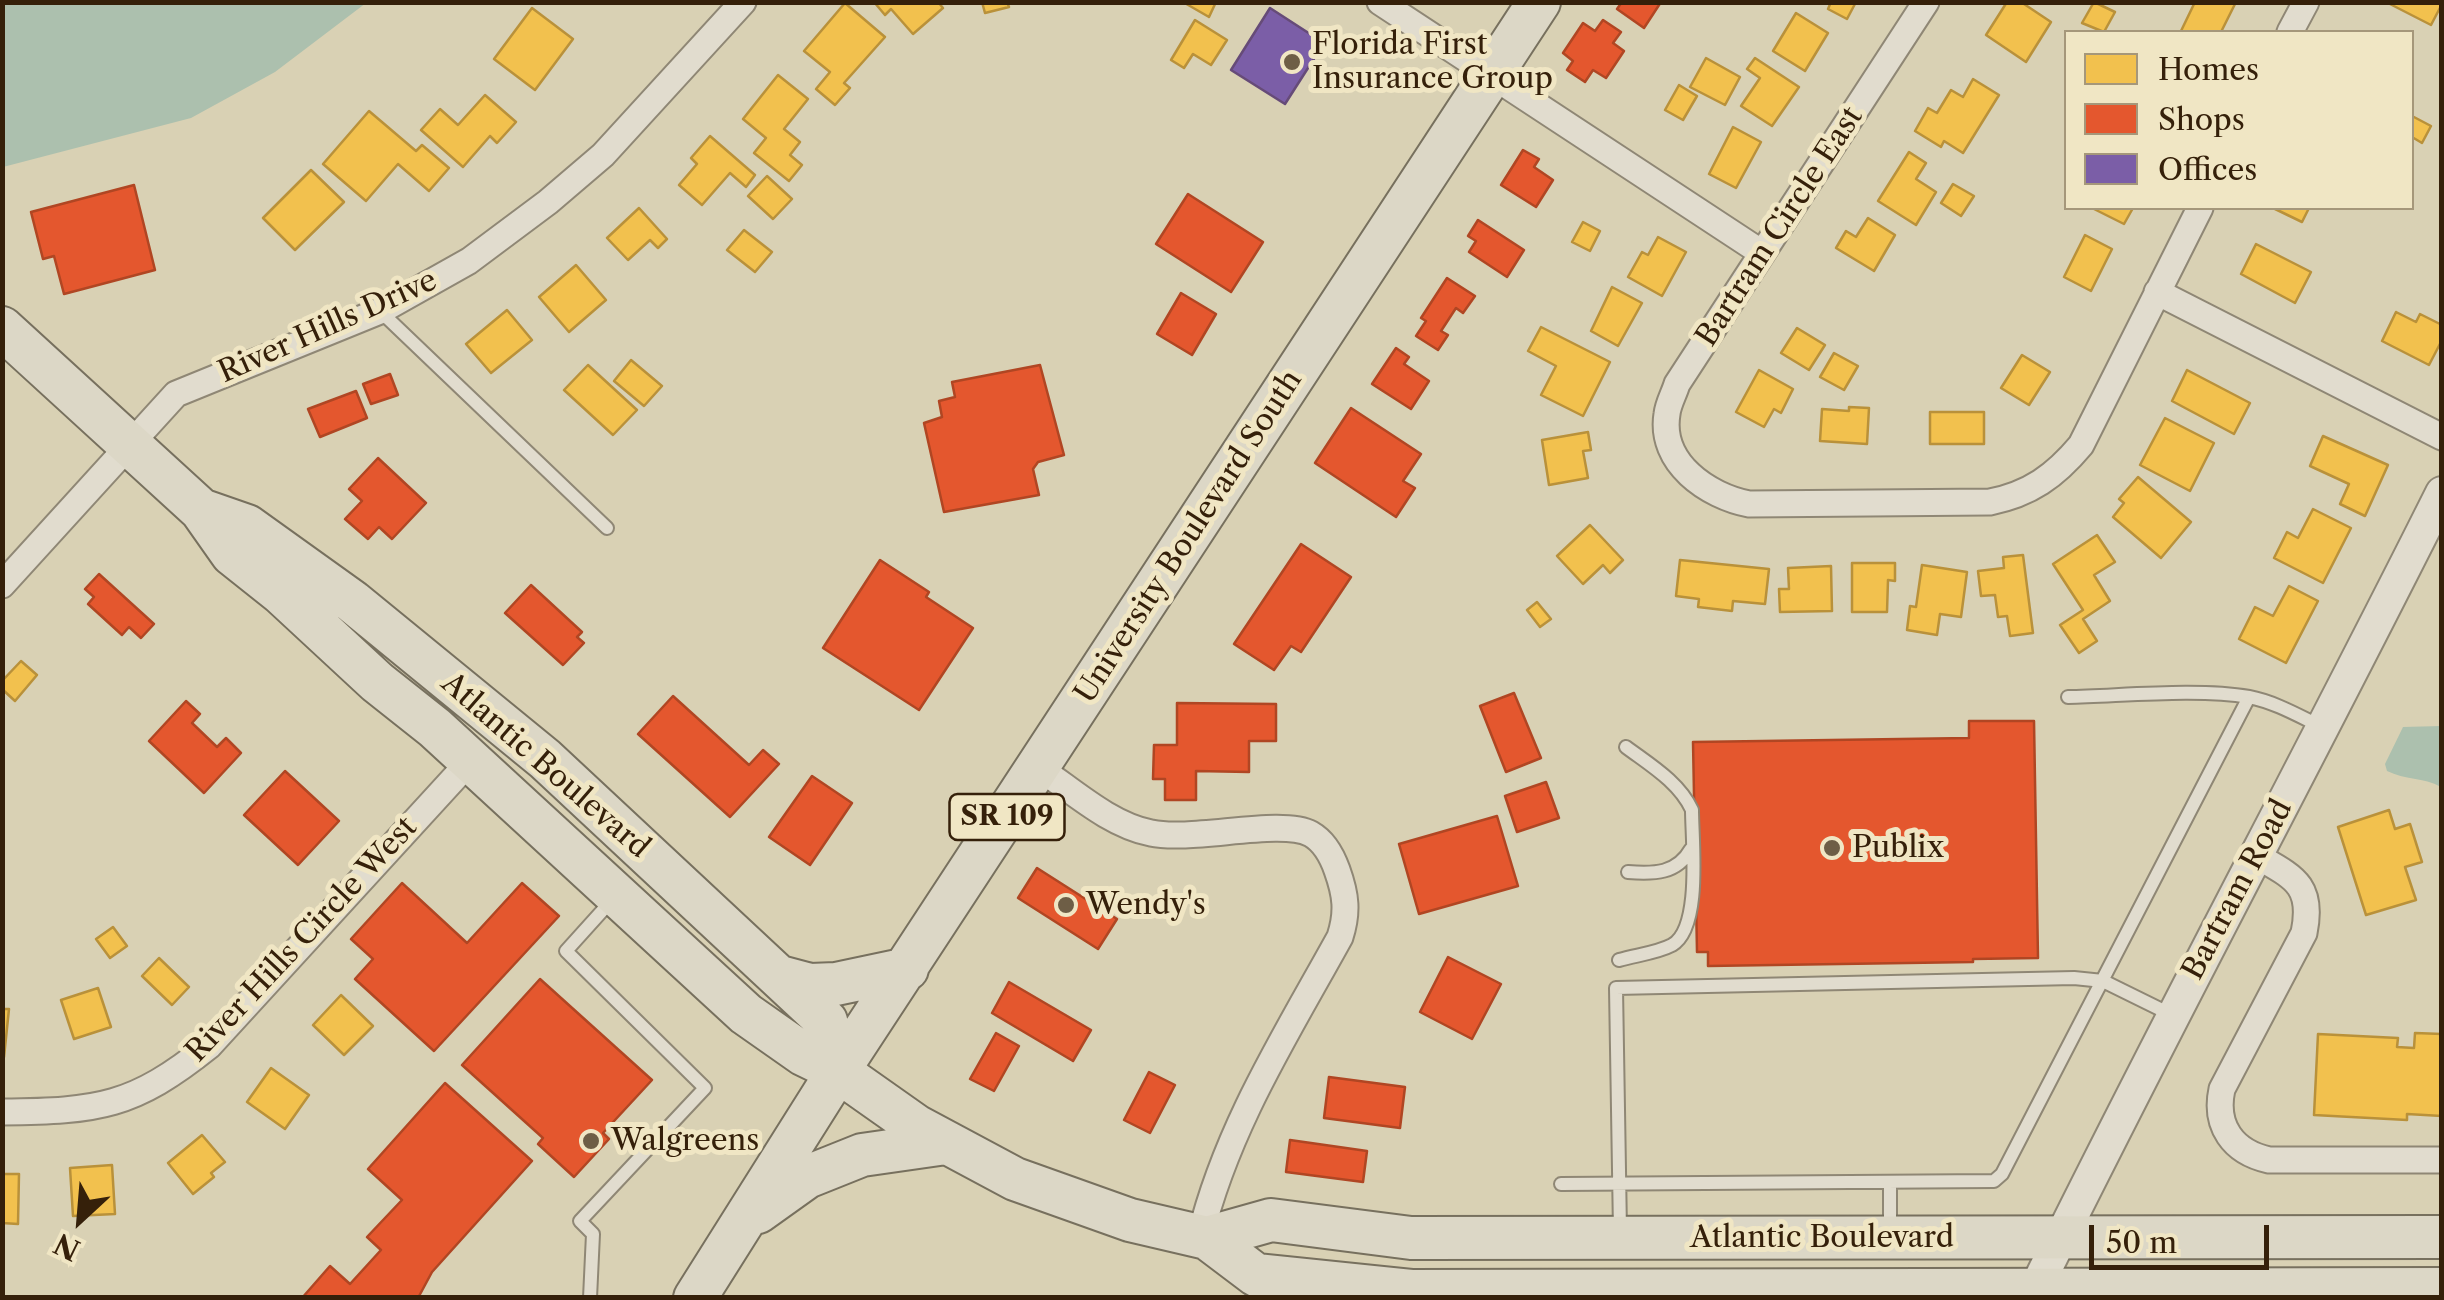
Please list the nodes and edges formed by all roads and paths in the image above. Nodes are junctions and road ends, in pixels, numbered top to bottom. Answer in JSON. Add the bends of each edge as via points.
{"nodes":[{"id":1,"x":743,"y":2,"type":"edge"},
{"id":2,"x":1380,"y":2,"type":"edge"},
{"id":3,"x":1539,"y":2,"type":"edge"},
{"id":4,"x":1926,"y":2,"type":"edge"},
{"id":5,"x":2306,"y":2,"type":"edge"},
{"id":6,"x":2291,"y":30,"type":"edge"},
{"id":7,"x":1492,"y":75,"type":"junction"},
{"id":8,"x":2199,"y":210,"type":"edge"},
{"id":9,"x":1762,"y":253,"type":"junction"},
{"id":10,"x":2157,"y":292,"type":"junction"},
{"id":11,"x":380,"y":311,"type":"junction"},
{"id":12,"x":2,"y":328,"type":"edge"},
{"id":13,"x":2442,"y":437,"type":"edge"},
{"id":14,"x":130,"y":442,"type":"junction"},
{"id":15,"x":2442,"y":493,"type":"edge"},
{"id":16,"x":201,"y":510,"type":"junction"},
{"id":17,"x":607,"y":528,"type":"dead end"},
{"id":18,"x":2,"y":585,"type":"edge"},
{"id":19,"x":2068,"y":697,"type":"dead end"},
{"id":20,"x":2249,"y":697,"type":"junction"},
{"id":21,"x":2324,"y":728,"type":"junction"},
{"id":22,"x":1626,"y":746,"type":"dead end"},
{"id":23,"x":470,"y":761,"type":"junction"},
{"id":24,"x":1039,"y":768,"type":"junction"},
{"id":25,"x":1692,"y":847,"type":"junction"},
{"id":26,"x":2256,"y":855,"type":"junction"},
{"id":27,"x":1628,"y":872,"type":"dead end"},
{"id":28,"x":618,"y":894,"type":"junction"},
{"id":29,"x":1619,"y":960,"type":"dead end"},
{"id":30,"x":907,"y":969,"type":"junction"},
{"id":31,"x":780,"y":977,"type":"junction"},
{"id":32,"x":2102,"y":981,"type":"junction"},
{"id":33,"x":2172,"y":1015,"type":"junction"},
{"id":34,"x":838,"y":1071,"type":"junction"},
{"id":35,"x":2,"y":1112,"type":"edge"},
{"id":36,"x":946,"y":1143,"type":"junction"},
{"id":37,"x":2442,"y":1160,"type":"edge"},
{"id":38,"x":1620,"y":1183,"type":"junction"},
{"id":39,"x":1890,"y":1183,"type":"junction"},
{"id":40,"x":1561,"y":1184,"type":"dead end"},
{"id":41,"x":742,"y":1224,"type":"junction"},
{"id":42,"x":1203,"y":1237,"type":"junction"},
{"id":43,"x":2442,"y":1237,"type":"edge"},
{"id":44,"x":1620,"y":1238,"type":"junction"},
{"id":45,"x":1890,"y":1238,"type":"junction"},
{"id":46,"x":2060,"y":1238,"type":"junction"},
{"id":47,"x":2442,"y":1289,"type":"edge"},
{"id":48,"x":2036,"y":1293,"type":"edge"},
{"id":49,"x":1691,"y":1294,"type":"edge"},
{"id":50,"x":2256,"y":1294,"type":"edge"},
{"id":51,"x":1543,"y":1295,"type":"edge"},
{"id":52,"x":590,"y":1298,"type":"edge"},
{"id":53,"x":695,"y":1298,"type":"edge"}],
"edges":[{"from":1,"to":11,"type":"street","name":"River Hills Drive","via":[[604,155],[469,261]]},
{"from":2,"to":7,"type":"street"},
{"from":3,"to":7,"type":"main road","name":"University Boulevard South","number":"SR 109"},
{"from":4,"to":9,"type":"street","name":"Bartram Circle East"},
{"from":5,"to":6,"type":"street"},
{"from":7,"to":9,"type":"street"},
{"from":7,"to":24,"type":"main road","name":"University Boulevard South","number":"SR 109"},
{"from":8,"to":10,"type":"street"},
{"from":9,"to":10,"type":"street","name":"Bartram Circle East","via":[[1666,413],[1667,438],[1678,460],[1704,487],[1749,504],[1990,502],[2038,486],[2080,445]]},
{"from":10,"to":13,"type":"street"},
{"from":11,"to":14,"type":"street","name":"River Hills Drive","via":[[176,394]]},
{"from":11,"to":17,"type":"lane"},
{"from":12,"to":14,"type":"main road","name":"Atlantic Boulevard"},
{"from":14,"to":16,"type":"main road","name":"Atlantic Boulevard"},
{"from":14,"to":18,"type":"street","name":"River Hills Drive"},
{"from":15,"to":21,"type":"street","name":"Bartram Road"},
{"from":16,"to":23,"type":"main road","name":"Atlantic Boulevard","via":[[232,554]]},
{"from":16,"to":31,"type":"main road","name":"Atlantic Boulevard","via":[[247,526],[367,614],[545,758]]},
{"from":19,"to":20,"type":"lane"},
{"from":20,"to":21,"type":"lane"},
{"from":20,"to":32,"type":"lane"},
{"from":21,"to":26,"type":"street","name":"Bartram Road"},
{"from":22,"to":25,"type":"lane","via":[[1686,796]]},
{"from":23,"to":28,"type":"main road","name":"Atlantic Boulevard"},
{"from":23,"to":35,"type":"street","name":"River Hills Circle West","via":[[210,1046],[176,1072],[106,1105]]},
{"from":24,"to":30,"type":"main road","name":"University Boulevard South","number":"SR 109"},
{"from":24,"to":42,"type":"street","via":[[1148,833],[1288,828],[1310,833],[1333,858],[1346,897],[1340,937],[1238,1122],[1212,1185]]},
{"from":25,"to":27,"type":"lane","via":[[1671,870]]},
{"from":25,"to":29,"type":"lane","via":[[1686,930],[1674,944]]},
{"from":26,"to":33,"type":"street","name":"Bartram Road"},
{"from":26,"to":37,"type":"street","via":[[2292,876],[2305,892],[2308,911],[2304,933],[2222,1090],[2224,1129],[2235,1145],[2269,1160]]},
{"from":28,"to":34,"type":"main road","name":"Atlantic Boulevard","via":[[746,1014]]},
{"from":28,"to":52,"type":"lane","via":[[566,950],[705,1088],[580,1222],[594,1234]]},
{"from":30,"to":31,"type":"main road","via":[[836,984]]},
{"from":30,"to":34,"type":"main road","name":"University Boulevard South","number":"SR 109"},
{"from":31,"to":34,"type":"main road","name":"Atlantic Boulevard","via":[[826,1021]]},
{"from":32,"to":33,"type":"lane"},
{"from":32,"to":38,"type":"lane","via":[[1616,988]]},
{"from":32,"to":39,"type":"lane","via":[[1994,1182]]},
{"from":33,"to":46,"type":"street","name":"Bartram Road"},
{"from":34,"to":36,"type":"main road","name":"Atlantic Boulevard"},
{"from":34,"to":41,"type":"main road","number":"SR 109"},
{"from":36,"to":41,"type":"main road","via":[[862,1156],[807,1177]]},
{"from":36,"to":42,"type":"main road","name":"Atlantic Boulevard","via":[[1014,1180]]},
{"from":38,"to":39,"type":"lane"},
{"from":38,"to":40,"type":"lane"},
{"from":38,"to":44,"type":"lane"},
{"from":39,"to":45,"type":"lane"},
{"from":41,"to":53,"type":"main road","number":"SR 109"},
{"from":42,"to":44,"type":"main road","name":"Atlantic Boulevard","via":[[1271,1220],[1410,1238]]},
{"from":42,"to":51,"type":"main road","name":"Atlantic Boulevard","via":[[1256,1275],[1411,1292]]},
{"from":43,"to":46,"type":"main road","name":"Atlantic Boulevard"},
{"from":44,"to":45,"type":"main road","name":"Atlantic Boulevard"},
{"from":45,"to":46,"type":"main road","name":"Atlantic Boulevard"},
{"from":46,"to":48,"type":"street","name":"Bartram Road"},
{"from":47,"to":50,"type":"main road","name":"Atlantic Boulevard"},
{"from":48,"to":49,"type":"main road","name":"Atlantic Boulevard"},
{"from":48,"to":50,"type":"main road","name":"Atlantic Boulevard"},
{"from":49,"to":51,"type":"main road","name":"Atlantic Boulevard"}]}
